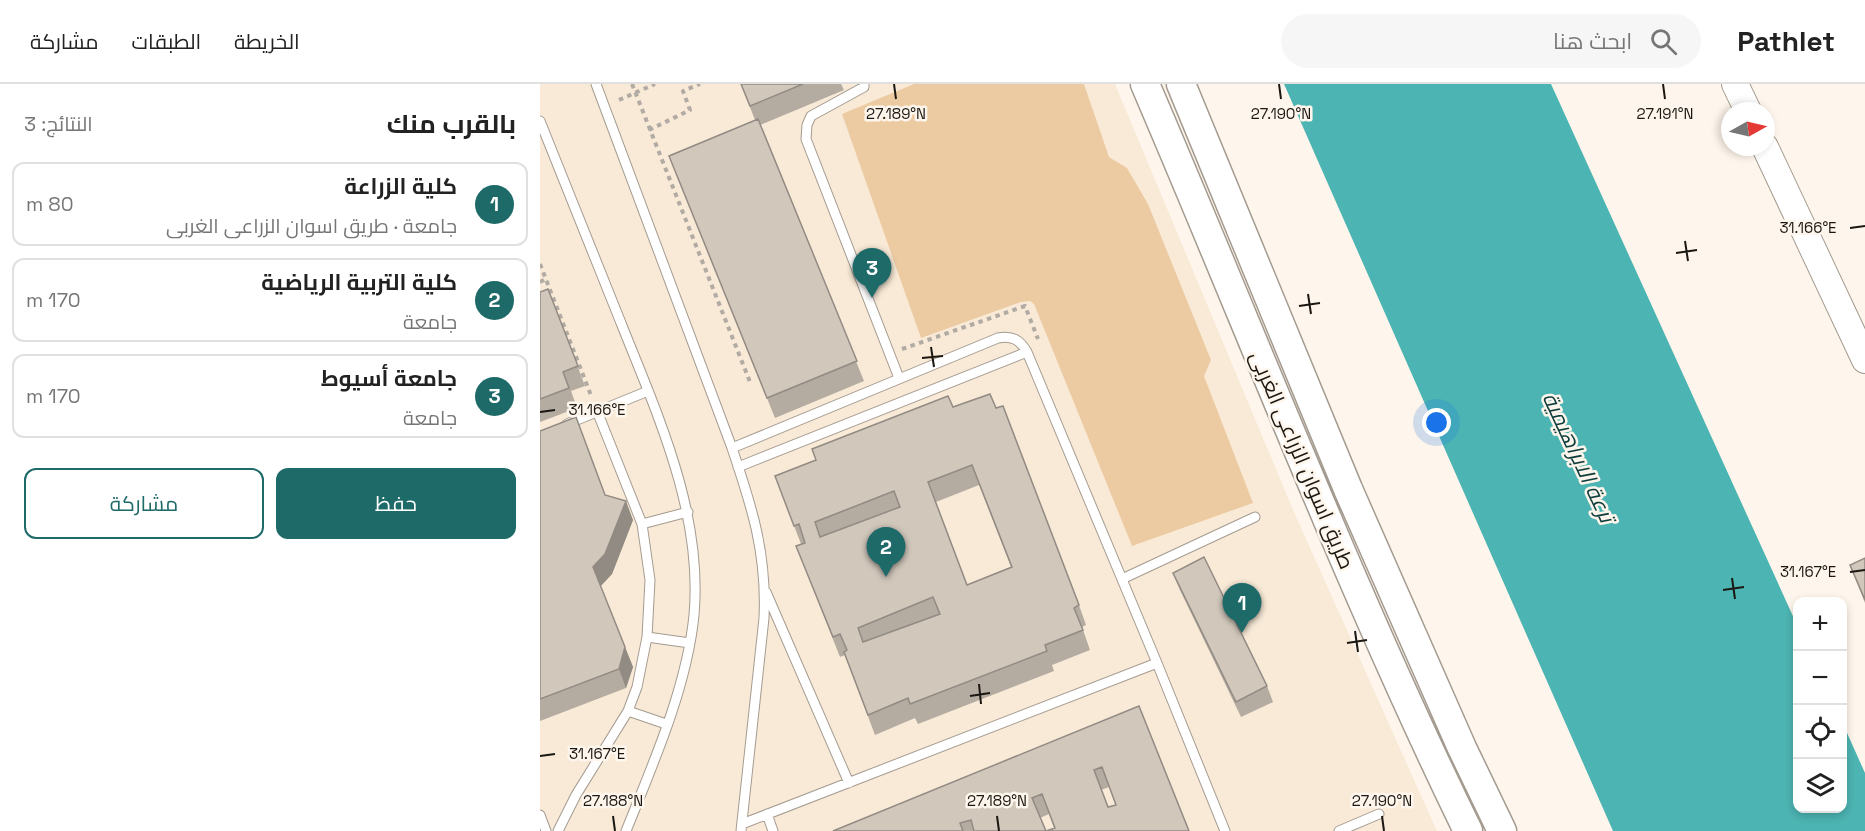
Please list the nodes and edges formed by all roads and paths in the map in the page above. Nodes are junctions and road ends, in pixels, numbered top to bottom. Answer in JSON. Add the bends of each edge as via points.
{"nodes":[{"id":1,"x":596,"y":84,"type":"edge"},
{"id":2,"x":632,"y":84,"type":"edge"},
{"id":3,"x":655,"y":84,"type":"edge"},
{"id":4,"x":700,"y":84,"type":"edge"},
{"id":5,"x":864,"y":84,"type":"edge"},
{"id":6,"x":1145,"y":84,"type":"edge"},
{"id":7,"x":1181,"y":84,"type":"edge"},
{"id":8,"x":1735,"y":84,"type":"edge"},
{"id":9,"x":635,"y":93,"type":"junction"},
{"id":10,"x":623,"y":98,"type":"dead end"},
{"id":11,"x":1744,"y":102,"type":"edge"},
{"id":12,"x":540,"y":121,"type":"edge"},
{"id":13,"x":649,"y":130,"type":"junction"},
{"id":14,"x":1769,"y":156,"type":"edge"},
{"id":15,"x":540,"y":264,"type":"edge"},
{"id":16,"x":546,"y":279,"type":"junction"},
{"id":17,"x":540,"y":282,"type":"edge"},
{"id":18,"x":1026,"y":352,"type":"junction"},
{"id":19,"x":1865,"y":360,"type":"edge"},
{"id":20,"x":900,"y":378,"type":"junction"},
{"id":21,"x":750,"y":382,"type":"edge"},
{"id":22,"x":648,"y":391,"type":"junction"},
{"id":23,"x":597,"y":411,"type":"junction"},
{"id":24,"x":559,"y":427,"type":"edge"},
{"id":25,"x":732,"y":448,"type":"junction"},
{"id":26,"x":738,"y":466,"type":"junction"},
{"id":27,"x":688,"y":512,"type":"junction"},
{"id":28,"x":1255,"y":517,"type":"dead end"},
{"id":29,"x":642,"y":524,"type":"junction"},
{"id":30,"x":1122,"y":579,"type":"junction"},
{"id":31,"x":766,"y":590,"type":"junction"},
{"id":32,"x":647,"y":637,"type":"junction"},
{"id":33,"x":690,"y":644,"type":"junction"},
{"id":34,"x":1157,"y":663,"type":"junction"},
{"id":35,"x":628,"y":711,"type":"junction"},
{"id":36,"x":666,"y":724,"type":"junction"},
{"id":37,"x":849,"y":783,"type":"junction"},
{"id":38,"x":767,"y":814,"type":"junction"},
{"id":39,"x":1379,"y":814,"type":"dead end"},
{"id":40,"x":540,"y":815,"type":"edge"},
{"id":41,"x":741,"y":828,"type":"edge"},
{"id":42,"x":546,"y":831,"type":"edge"},
{"id":43,"x":558,"y":831,"type":"edge"},
{"id":44,"x":626,"y":831,"type":"edge"},
{"id":45,"x":773,"y":831,"type":"edge"},
{"id":46,"x":1225,"y":831,"type":"edge"},
{"id":47,"x":1339,"y":831,"type":"edge"},
{"id":48,"x":1468,"y":831,"type":"edge"},
{"id":49,"x":1502,"y":831,"type":"edge"}],
"edges":[{"from":1,"to":25,"type":"lane"},
{"from":2,"to":9,"type":"path"},
{"from":3,"to":9,"type":"path"},
{"from":4,"to":13,"type":"path","via":[[683,91],[690,110]]},
{"from":5,"to":20,"type":"lane","via":[[811,116],[806,139]]},
{"from":6,"to":48,"type":"main road","name":"طريق اسوان الزراعى الغربى","via":[[1323,512]]},
{"from":7,"to":49,"type":"main road","name":"طريق اسوان الزراعى الغربى","via":[[1357,511]]},
{"from":8,"to":11,"type":"street"},
{"from":9,"to":10,"type":"path"},
{"from":9,"to":13,"type":"path"},
{"from":12,"to":22,"type":"lane"},
{"from":13,"to":21,"type":"path"},
{"from":14,"to":19,"type":"street"},
{"from":15,"to":16,"type":"path"},
{"from":16,"to":17,"type":"path"},
{"from":16,"to":23,"type":"path"},
{"from":18,"to":20,"type":"lane","via":[[1022,344],[1007,336]]},
{"from":18,"to":26,"type":"lane"},
{"from":18,"to":30,"type":"lane"},
{"from":20,"to":25,"type":"lane"},
{"from":22,"to":23,"type":"lane"},
{"from":22,"to":27,"type":"lane"},
{"from":23,"to":24,"type":"lane"},
{"from":23,"to":29,"type":"lane"},
{"from":25,"to":26,"type":"lane"},
{"from":26,"to":31,"type":"lane","via":[[754,514]]},
{"from":27,"to":29,"type":"lane"},
{"from":27,"to":33,"type":"lane","via":[[695,580]]},
{"from":28,"to":30,"type":"lane"},
{"from":29,"to":32,"type":"lane","via":[[650,580]]},
{"from":30,"to":34,"type":"lane"},
{"from":31,"to":37,"type":"lane"},
{"from":31,"to":41,"type":"lane"},
{"from":32,"to":33,"type":"lane"},
{"from":32,"to":35,"type":"lane","via":[[644,662]]},
{"from":33,"to":36,"type":"lane"},
{"from":34,"to":37,"type":"lane"},
{"from":34,"to":46,"type":"lane"},
{"from":35,"to":36,"type":"lane"},
{"from":35,"to":43,"type":"lane"},
{"from":36,"to":44,"type":"lane"},
{"from":37,"to":38,"type":"lane"},
{"from":38,"to":41,"type":"lane"},
{"from":38,"to":45,"type":"lane"},
{"from":39,"to":47,"type":"lane"},
{"from":40,"to":42,"type":"lane"}]}
